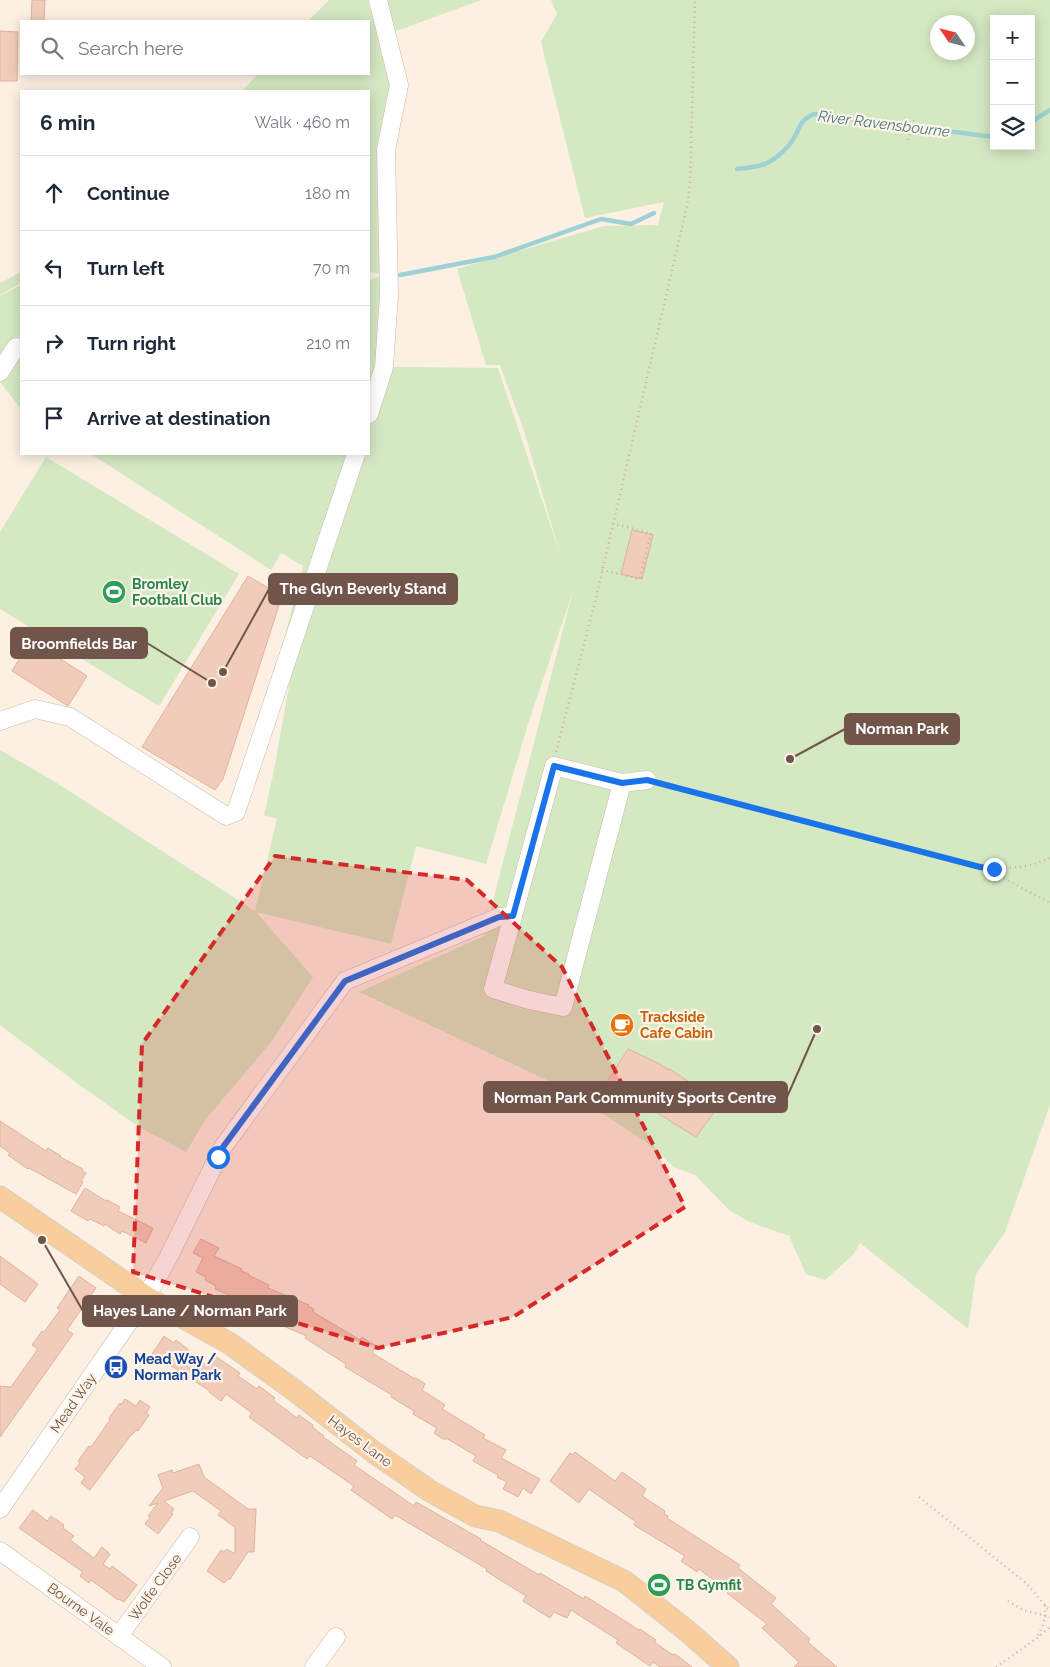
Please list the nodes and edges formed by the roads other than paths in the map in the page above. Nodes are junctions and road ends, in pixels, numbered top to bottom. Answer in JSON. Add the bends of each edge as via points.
{"nodes":[{"id":1,"x":378,"y":0,"type":"edge"},
{"id":2,"x":16,"y":348,"type":"dead end"},
{"id":3,"x":0,"y":372,"type":"edge"},
{"id":4,"x":370,"y":411,"type":"edge"},
{"id":5,"x":356,"y":455,"type":"edge"},
{"id":6,"x":0,"y":721,"type":"edge"},
{"id":7,"x":647,"y":780,"type":"road end"},
{"id":8,"x":622,"y":783,"type":"junction"},
{"id":9,"x":513,"y":916,"type":"junction"},
{"id":10,"x":0,"y":1197,"type":"edge"},
{"id":11,"x":146,"y":1297,"type":"junction"},
{"id":12,"x":0,"y":1509,"type":"edge"},
{"id":13,"x":190,"y":1537,"type":"dead end"},
{"id":14,"x":0,"y":1551,"type":"edge"},
{"id":15,"x":119,"y":1636,"type":"junction"},
{"id":16,"x":336,"y":1637,"type":"dead end"},
{"id":17,"x":162,"y":1667,"type":"edge"},
{"id":18,"x":314,"y":1667,"type":"edge"},
{"id":19,"x":728,"y":1667,"type":"edge"}],
"edges":[{"from":1,"to":4,"type":"street","via":[[399,85],[386,150],[388,294],[384,367]]},
{"from":2,"to":3,"type":"street"},
{"from":5,"to":6,"type":"street","via":[[236,812],[226,816],[70,717],[35,710]]},
{"from":7,"to":8,"type":"street"},
{"from":8,"to":9,"type":"street","via":[[554,766]]},
{"from":8,"to":9,"type":"street","via":[[563,1007],[493,989]]},
{"from":9,"to":11,"type":"street","name":"Mead Way","via":[[499,917],[345,981],[223,1147]]},
{"from":10,"to":11,"type":"main road","name":"Hayes Lane"},
{"from":11,"to":12,"type":"street","name":"Mead Way"},
{"from":11,"to":19,"type":"main road","name":"Hayes Lane","via":[[229,1343],[430,1491],[474,1516],[499,1521],[624,1582]]},
{"from":13,"to":15,"type":"street","name":"Wolfe Close"},
{"from":14,"to":15,"type":"street","name":"Bourne Vale"},
{"from":15,"to":17,"type":"street","name":"Bourne Vale"},
{"from":16,"to":18,"type":"street"}]}
